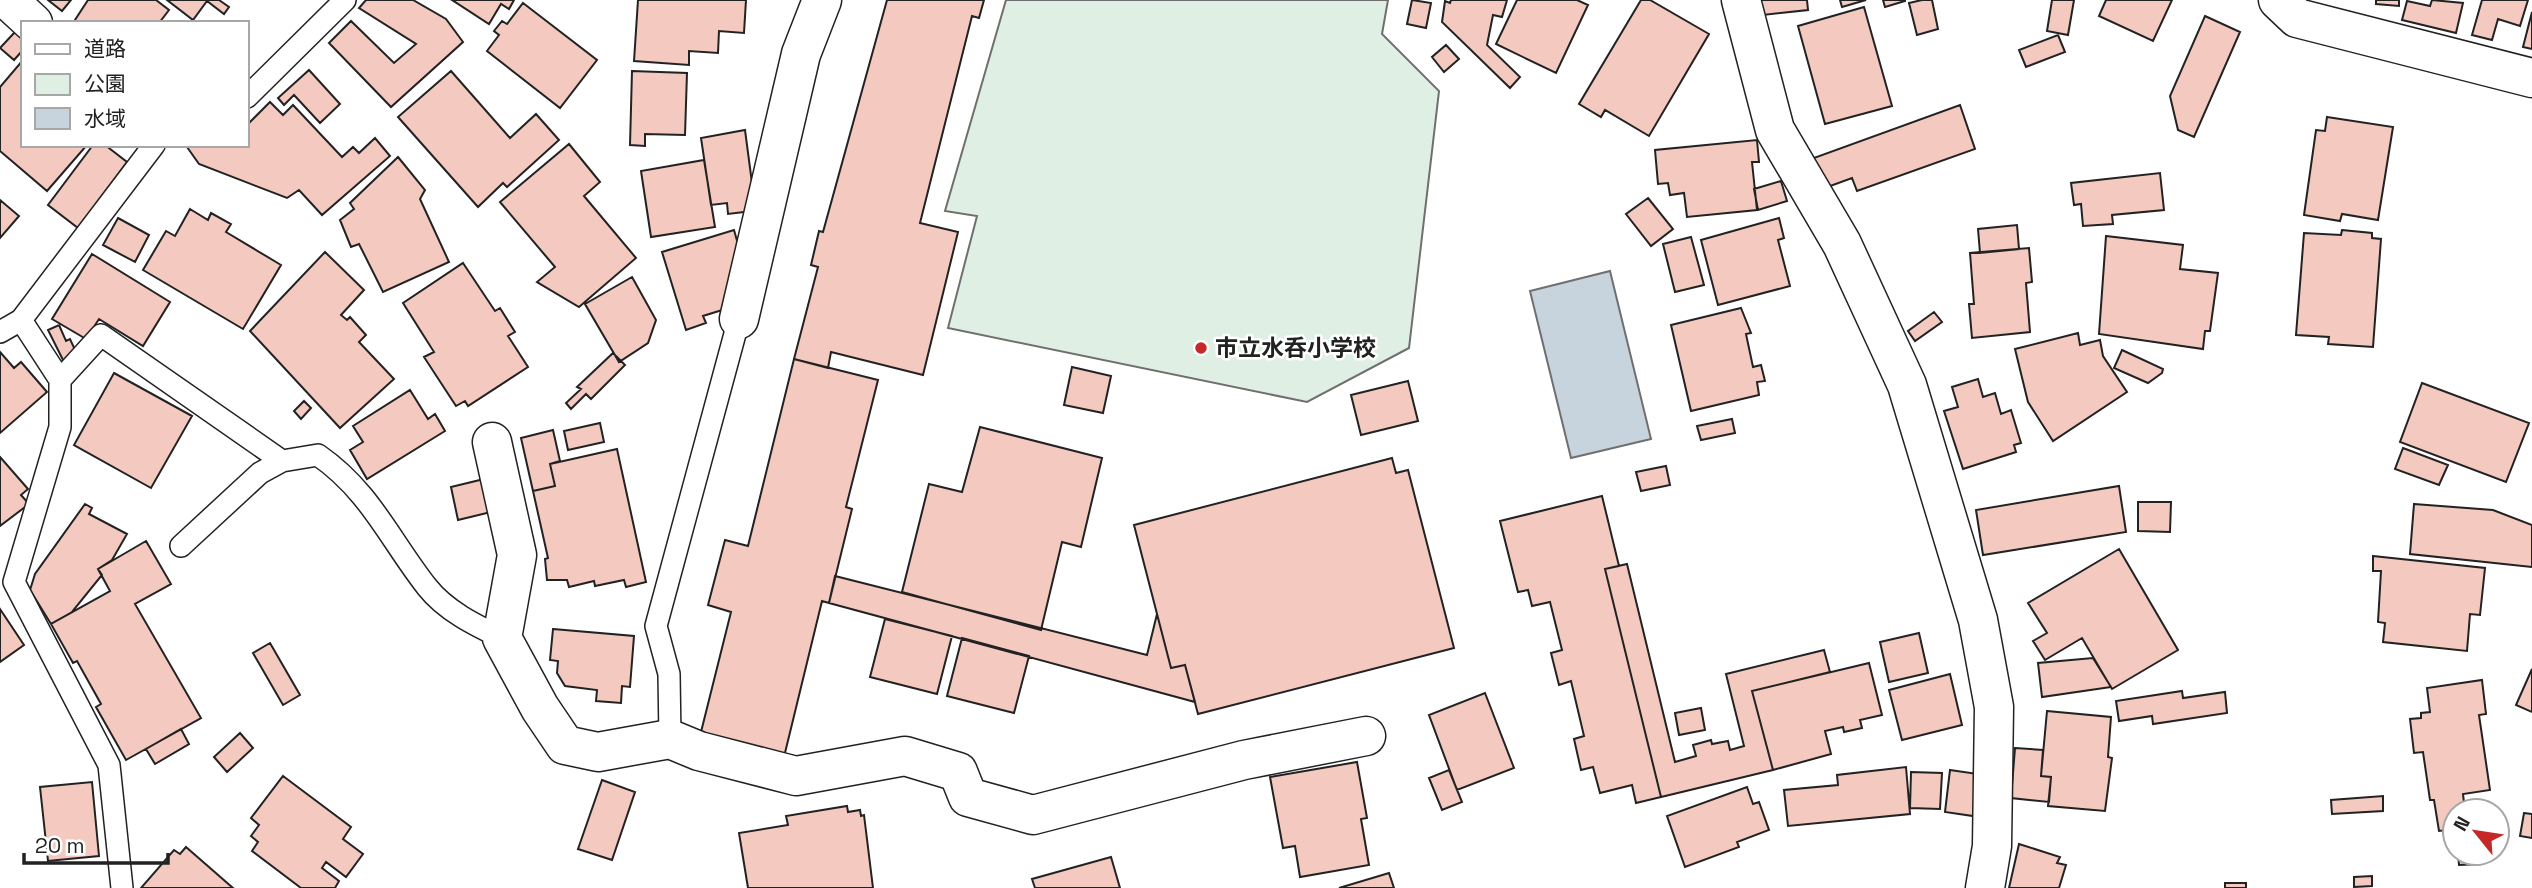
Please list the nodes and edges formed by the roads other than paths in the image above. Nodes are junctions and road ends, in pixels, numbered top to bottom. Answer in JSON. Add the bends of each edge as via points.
{"nodes":[{"id":1,"x":8,"y":0,"type":"edge"},
{"id":2,"x":345,"y":0,"type":"edge"},
{"id":3,"x":822,"y":0,"type":"edge"},
{"id":4,"x":1741,"y":0,"type":"edge"},
{"id":5,"x":2278,"y":0,"type":"edge"},
{"id":6,"x":31,"y":21,"type":"edge"},
{"id":7,"x":2532,"y":78,"type":"edge"},
{"id":8,"x":248,"y":96,"type":"edge"},
{"id":9,"x":152,"y":147,"type":"edge"},
{"id":10,"x":21,"y":320,"type":"junction"},
{"id":11,"x":739,"y":320,"type":"joint"},
{"id":12,"x":0,"y":332,"type":"edge"},
{"id":13,"x":60,"y":380,"type":"junction"},
{"id":14,"x":492,"y":442,"type":"dead end"},
{"id":15,"x":282,"y":461,"type":"junction"},
{"id":16,"x":181,"y":546,"type":"dead end"},
{"id":17,"x":7,"y":585,"type":"edge"},
{"id":18,"x":502,"y":638,"type":"junction"},
{"id":19,"x":1366,"y":736,"type":"dead end"},
{"id":20,"x":670,"y":739,"type":"junction"},
{"id":21,"x":122,"y":888,"type":"edge"},
{"id":22,"x":1985,"y":888,"type":"edge"}],
"edges":[{"from":1,"to":6,"type":"street"},
{"from":2,"to":8,"type":"lane"},
{"from":3,"to":11,"type":"street","via":[[801,54]]},
{"from":4,"to":22,"type":"street","via":[[1775,130],[1842,244],[1907,385],[1978,620],[1994,707],[1992,846]]},
{"from":5,"to":7,"type":"street","via":[[2297,18]]},
{"from":9,"to":10,"type":"lane"},
{"from":10,"to":12,"type":"lane"},
{"from":10,"to":13,"type":"lane"},
{"from":11,"to":20,"type":"lane","via":[[656,626],[669,674]]},
{"from":13,"to":15,"type":"lane","via":[[101,335]]},
{"from":13,"to":17,"type":"lane","via":[[60,427]]},
{"from":14,"to":18,"type":"street","via":[[517,555]]},
{"from":15,"to":16,"type":"lane","via":[[260,473]]},
{"from":15,"to":18,"type":"lane","via":[[318,455],[338,468],[384,521],[428,588],[463,618]]},
{"from":17,"to":21,"type":"lane","via":[[109,765]]},
{"from":18,"to":20,"type":"street","via":[[565,745],[598,752]]},
{"from":19,"to":20,"type":"street","via":[[1244,760],[1033,815],[968,797],[958,772],[905,756],[796,776]]}]}
